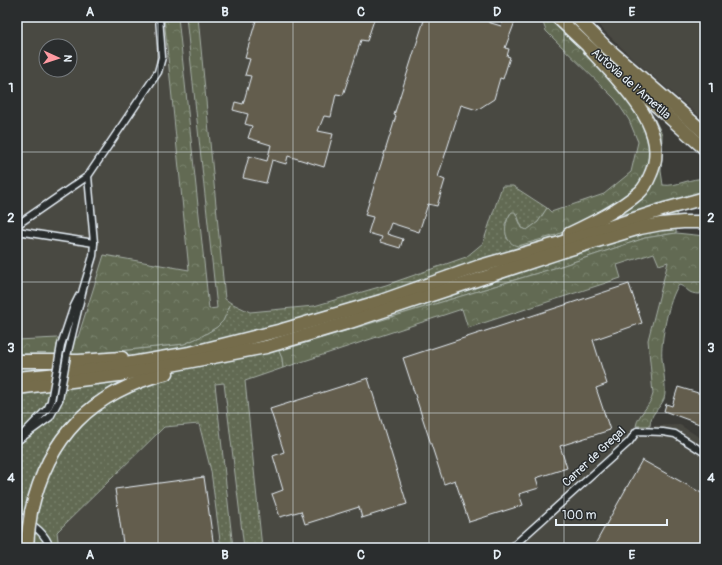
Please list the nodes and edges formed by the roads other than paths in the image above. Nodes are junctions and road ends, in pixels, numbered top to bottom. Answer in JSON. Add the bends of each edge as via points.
{"nodes":[{"id":1,"x":159,"y":17,"type":"edge"},
{"id":2,"x":558,"y":17,"type":"edge"},
{"id":3,"x":576,"y":17,"type":"edge"},
{"id":4,"x":589,"y":48,"type":"junction"},
{"id":5,"x":705,"y":133,"type":"edge"},
{"id":6,"x":705,"y":149,"type":"edge"},
{"id":7,"x":88,"y":176,"type":"junction"},
{"id":8,"x":705,"y":198,"type":"edge"},
{"id":9,"x":705,"y":222,"type":"edge"},
{"id":10,"x":17,"y":225,"type":"edge"},
{"id":11,"x":17,"y":231,"type":"edge"},
{"id":12,"x":94,"y":243,"type":"junction"},
{"id":13,"x":524,"y":254,"type":"junction"},
{"id":14,"x":83,"y":289,"type":"junction"},
{"id":15,"x":224,"y":344,"type":"junction"},
{"id":16,"x":266,"y":347,"type":"junction"},
{"id":17,"x":17,"y":361,"type":"edge"},
{"id":18,"x":17,"y":378,"type":"edge"},
{"id":19,"x":17,"y":388,"type":"edge"},
{"id":20,"x":17,"y":441,"type":"edge"},
{"id":21,"x":705,"y":453,"type":"edge"},
{"id":22,"x":17,"y":515,"type":"edge"},
{"id":23,"x":27,"y":548,"type":"edge"},
{"id":24,"x":50,"y":548,"type":"edge"},
{"id":25,"x":512,"y":548,"type":"edge"}],
"edges":[{"from":1,"to":7,"type":"street","via":[[162,57],[158,72]]},
{"from":2,"to":4,"type":"highway","name":"Autovia de l'Ametlla"},
{"from":3,"to":5,"type":"highway","name":"Autovia de l'Ametlla","via":[[606,47]]},
{"from":4,"to":6,"type":"highway","name":"Autovia de l'Ametlla"},
{"from":4,"to":13,"type":"highway","via":[[632,97],[649,122],[655,140],[654,166],[649,180],[641,191],[621,206],[567,235]]},
{"from":7,"to":10,"type":"street"},
{"from":7,"to":12,"type":"street"},
{"from":8,"to":13,"type":"highway"},
{"from":9,"to":16,"type":"highway","via":[[640,228]]},
{"from":11,"to":12,"type":"street"},
{"from":12,"to":14,"type":"street","via":[[92,264]]},
{"from":13,"to":15,"type":"highway","via":[[480,266],[381,301]]},
{"from":14,"to":20,"type":"street","bridge":true,"via":[[74,306],[61,345],[48,408]]},
{"from":14,"to":20,"type":"street","bridge":true,"via":[[59,400],[50,417]]},
{"from":15,"to":17,"type":"highway","via":[[118,359]]},
{"from":15,"to":18,"type":"highway","via":[[118,366]]},
{"from":16,"to":19,"type":"highway","via":[[119,375]]},
{"from":16,"to":23,"type":"highway","bridge":true,"via":[[154,377],[120,390],[90,409],[66,433],[40,480],[31,512]]},
{"from":21,"to":25,"type":"street","name":"Carrer de Gregal","via":[[676,434],[638,432]]},
{"from":22,"to":24,"type":"street","via":[[42,532]]}]}
